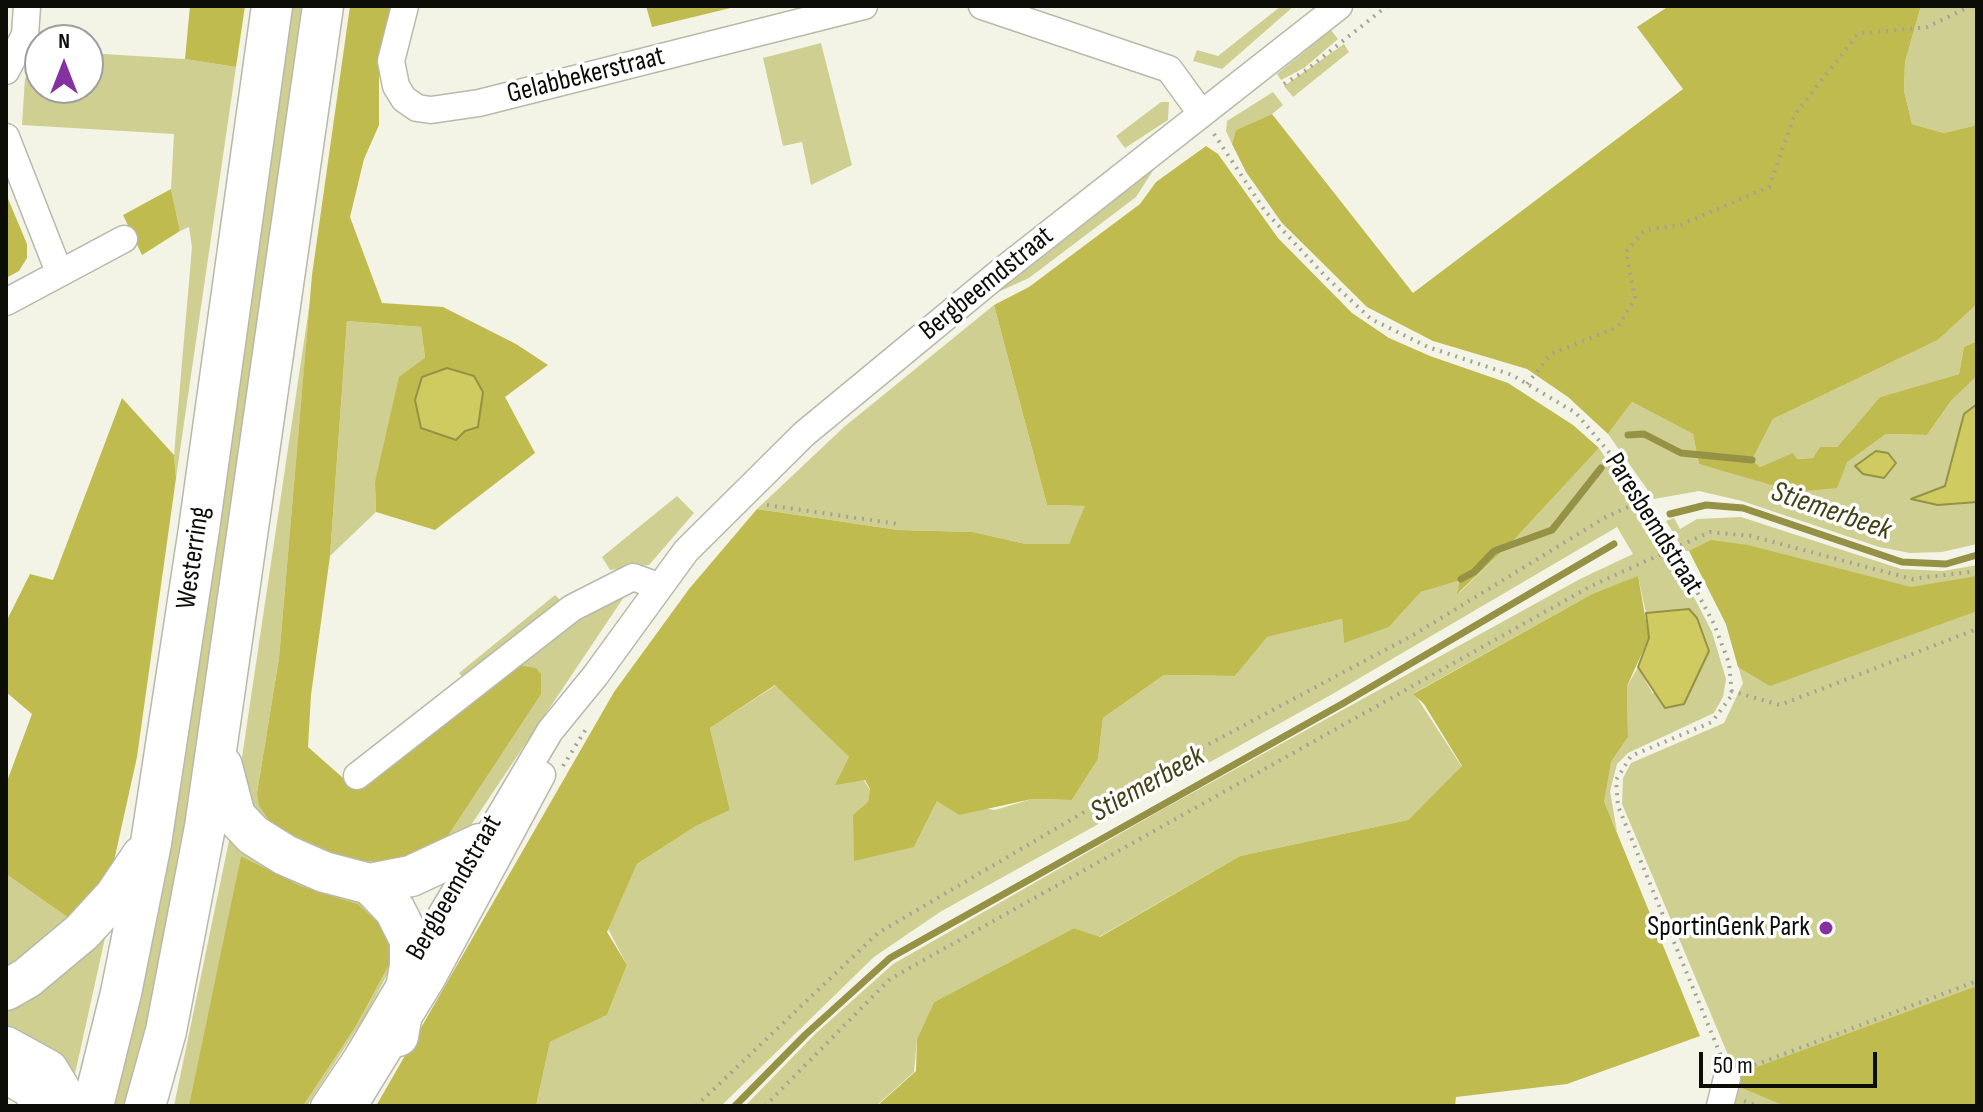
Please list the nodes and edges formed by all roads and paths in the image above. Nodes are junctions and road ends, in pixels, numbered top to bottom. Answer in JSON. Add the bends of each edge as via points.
{"nodes":[{"id":1,"x":27,"y":6,"type":"edge"},
{"id":2,"x":272,"y":6,"type":"edge"},
{"id":3,"x":323,"y":6,"type":"edge"},
{"id":4,"x":405,"y":6,"type":"edge"},
{"id":5,"x":864,"y":6,"type":"edge"},
{"id":6,"x":982,"y":6,"type":"edge"},
{"id":7,"x":1339,"y":6,"type":"edge"},
{"id":8,"x":1387,"y":6,"type":"edge"},
{"id":9,"x":1971,"y":6,"type":"edge"},
{"id":10,"x":6,"y":71,"type":"edge"},
{"id":11,"x":1277,"y":88,"type":"dead end"},
{"id":12,"x":1205,"y":127,"type":"junction"},
{"id":13,"x":6,"y":137,"type":"edge"},
{"id":14,"x":124,"y":239,"type":"dead end"},
{"id":15,"x":59,"y":272,"type":"junction"},
{"id":16,"x":6,"y":302,"type":"edge"},
{"id":17,"x":1527,"y":384,"type":"junction"},
{"id":18,"x":768,"y":493,"type":"dead end"},
{"id":19,"x":1644,"y":500,"type":"junction"},
{"id":20,"x":898,"y":524,"type":"dead end"},
{"id":21,"x":1674,"y":549,"type":"junction"},
{"id":22,"x":1977,"y":571,"type":"edge"},
{"id":23,"x":658,"y":586,"type":"junction"},
{"id":24,"x":1977,"y":629,"type":"edge"},
{"id":25,"x":595,"y":676,"type":"junction"},
{"id":26,"x":1731,"y":691,"type":"junction"},
{"id":27,"x":591,"y":721,"type":"dead end"},
{"id":28,"x":217,"y":746,"type":"junction"},
{"id":29,"x":560,"y":771,"type":"dead end"},
{"id":30,"x":357,"y":776,"type":"dead end"},
{"id":31,"x":151,"y":843,"type":"junction"},
{"id":32,"x":480,"y":844,"type":"junction"},
{"id":33,"x":370,"y":884,"type":"junction"},
{"id":34,"x":410,"y":966,"type":"junction"},
{"id":35,"x":1977,"y":981,"type":"edge"},
{"id":36,"x":6,"y":990,"type":"edge"},
{"id":37,"x":398,"y":1036,"type":"junction"},
{"id":38,"x":6,"y":1047,"type":"edge"},
{"id":39,"x":1727,"y":1078,"type":"junction"},
{"id":40,"x":6,"y":1081,"type":"edge"},
{"id":41,"x":34,"y":1106,"type":"edge"},
{"id":42,"x":64,"y":1106,"type":"edge"},
{"id":43,"x":93,"y":1106,"type":"edge"},
{"id":44,"x":145,"y":1106,"type":"edge"},
{"id":45,"x":324,"y":1106,"type":"edge"},
{"id":46,"x":354,"y":1106,"type":"edge"},
{"id":47,"x":696,"y":1106,"type":"edge"},
{"id":48,"x":765,"y":1106,"type":"edge"},
{"id":49,"x":1720,"y":1106,"type":"edge"}],
"edges":[{"from":1,"to":10,"type":"street","via":[[25,35]]},
{"from":2,"to":31,"type":"highway","name":"Westerring"},
{"from":3,"to":28,"type":"highway","name":"Westerring"},
{"from":4,"to":5,"type":"street","name":"Gelabbekerstraat","via":[[391,61],[396,86],[417,108],[431,110],[479,103]]},
{"from":6,"to":12,"type":"street","via":[[1169,69]]},
{"from":7,"to":12,"type":"street","name":"Bergbeemdstraat"},
{"from":8,"to":11,"type":"path"},
{"from":9,"to":17,"type":"path","via":[[1927,27],[1858,34],[1795,114],[1769,187],[1680,225],[1645,230],[1626,252],[1635,298],[1618,327],[1551,354]]},
{"from":12,"to":17,"type":"path","name":"Paresbemdstraat","via":[[1265,211],[1371,319]]},
{"from":12,"to":23,"type":"street","name":"Bergbeemdstraat","via":[[999,273],[804,434],[733,501]]},
{"from":13,"to":15,"type":"street"},
{"from":14,"to":15,"type":"street"},
{"from":15,"to":16,"type":"street"},
{"from":17,"to":19,"type":"path","name":"Paresbemdstraat","via":[[1576,413]]},
{"from":18,"to":20,"type":"path","via":[[758,503]]},
{"from":19,"to":21,"type":"path","name":"Paresbemdstraat"},
{"from":19,"to":47,"type":"path","via":[[1606,517],[1415,634],[1108,798],[878,933]]},
{"from":21,"to":22,"type":"path","via":[[1710,532],[1751,536],[1912,579]]},
{"from":21,"to":26,"type":"path","name":"Paresbemdstraat","via":[[1714,624],[1729,663]]},
{"from":21,"to":48,"type":"path","via":[[1591,586],[890,979]]},
{"from":23,"to":25,"type":"street","name":"Bergbeemdstraat"},
{"from":23,"to":30,"type":"street","via":[[633,577],[572,608]]},
{"from":24,"to":26,"type":"path","via":[[1780,705]]},
{"from":25,"to":32,"type":"street","name":"Bergbeemdstraat","via":[[550,731]]},
{"from":25,"to":37,"type":"street","name":"Bergbeemdstraat"},
{"from":26,"to":39,"type":"path","via":[[1712,722],[1631,756],[1616,780],[1618,806]]},
{"from":27,"to":29,"type":"path"},
{"from":28,"to":33,"type":"highway","via":[[235,816],[253,835],[285,855]]},
{"from":28,"to":44,"type":"highway","name":"Westerring","via":[[166,1031]]},
{"from":31,"to":36,"type":"highway","via":[[115,896],[82,932]]},
{"from":31,"to":43,"type":"highway","name":"Westerring"},
{"from":32,"to":33,"type":"highway","via":[[411,876]]},
{"from":32,"to":34,"type":"street","name":"Bergbeemdstraat"},
{"from":33,"to":34,"type":"highway","via":[[395,910],[410,940]]},
{"from":34,"to":37,"type":"highway"},
{"from":34,"to":45,"type":"street","name":"Bergbeemdstraat"},
{"from":35,"to":39,"type":"path"},
{"from":37,"to":46,"type":"street","name":"Bergbeemdstraat"},
{"from":38,"to":42,"type":"highway","via":[[48,1070]]},
{"from":39,"to":49,"type":"street"},
{"from":40,"to":41,"type":"street","via":[[27,1093]]}]}
